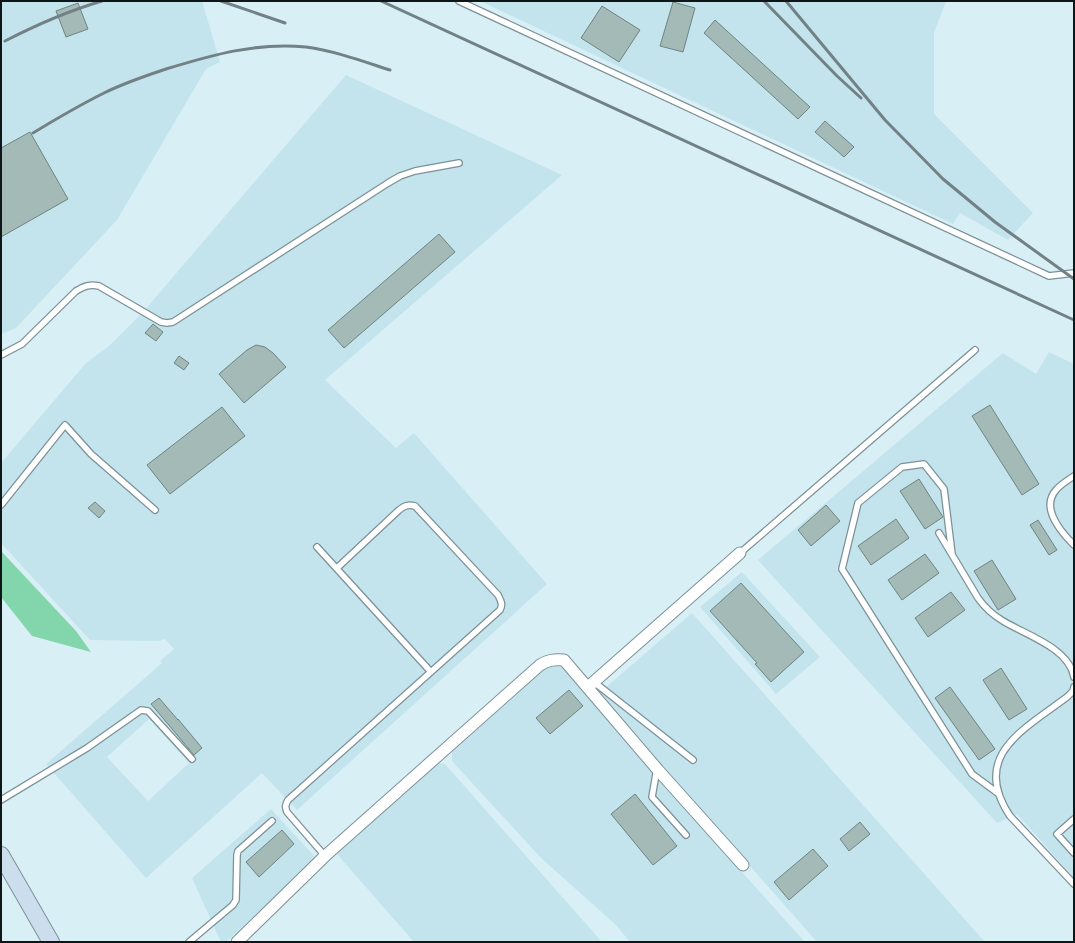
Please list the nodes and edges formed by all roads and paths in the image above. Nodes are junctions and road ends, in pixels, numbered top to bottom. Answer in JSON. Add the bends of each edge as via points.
{"nodes":[{"id":1,"x":460,"y":1,"type":"edge"},
{"id":2,"x":459,"y":162,"type":"dead end"},
{"id":3,"x":1074,"y":273,"type":"edge"},
{"id":4,"x":975,"y":350,"type":"dead end"},
{"id":5,"x":1,"y":355,"type":"edge"},
{"id":6,"x":1074,"y":476,"type":"edge"},
{"id":7,"x":1,"y":505,"type":"edge"},
{"id":8,"x":155,"y":510,"type":"dead end"},
{"id":9,"x":939,"y":533,"type":"dead end"},
{"id":10,"x":1074,"y":545,"type":"edge"},
{"id":11,"x":317,"y":547,"type":"dead end"},
{"id":12,"x":740,"y":553,"type":"joint"},
{"id":13,"x":952,"y":554,"type":"junction"},
{"id":14,"x":337,"y":568,"type":"junction"},
{"id":15,"x":431,"y":672,"type":"junction"},
{"id":16,"x":1074,"y":677,"type":"edge"},
{"id":17,"x":591,"y":684,"type":"junction"},
{"id":18,"x":1074,"y":687,"type":"edge"},
{"id":19,"x":192,"y":760,"type":"dead end"},
{"id":20,"x":693,"y":760,"type":"dead end"},
{"id":21,"x":658,"y":770,"type":"junction"},
{"id":22,"x":999,"y":794,"type":"junction"},
{"id":23,"x":1,"y":800,"type":"edge"},
{"id":24,"x":1074,"y":819,"type":"edge"},
{"id":25,"x":272,"y":821,"type":"dead end"},
{"id":26,"x":686,"y":835,"type":"dead end"},
{"id":27,"x":1074,"y":853,"type":"edge"},
{"id":28,"x":1,"y":855,"type":"edge"},
{"id":29,"x":324,"y":856,"type":"junction"},
{"id":30,"x":743,"y":865,"type":"dead end"},
{"id":31,"x":1074,"y":884,"type":"edge"},
{"id":32,"x":51,"y":942,"type":"edge"},
{"id":33,"x":189,"y":942,"type":"edge"},
{"id":34,"x":237,"y":942,"type":"edge"}],
"edges":[{"from":1,"to":3,"type":"lane","via":[[1049,276]]},
{"from":2,"to":5,"type":"lane","via":[[400,176],[173,322],[161,322],[92,284],[76,291],[22,344]]},
{"from":4,"to":12,"type":"lane"},
{"from":6,"to":10,"type":"lane","via":[[1056,490],[1050,508],[1061,530]]},
{"from":7,"to":8,"type":"lane","via":[[65,425],[91,454]]},
{"from":9,"to":13,"type":"lane"},
{"from":11,"to":14,"type":"lane"},
{"from":12,"to":17,"type":"street"},
{"from":13,"to":16,"type":"lane","via":[[985,607],[1004,622],[1033,636],[1060,655]]},
{"from":13,"to":22,"type":"lane","via":[[944,489],[924,464],[902,467],[858,503],[842,569],[972,774]]},
{"from":14,"to":15,"type":"lane"},
{"from":14,"to":15,"type":"lane","via":[[399,510],[410,505],[415,506],[498,595],[502,601],[500,610]]},
{"from":15,"to":29,"type":"lane","via":[[285,804],[287,812]]},
{"from":17,"to":20,"type":"lane"},
{"from":17,"to":21,"type":"street"},
{"from":17,"to":29,"type":"street","via":[[564,660],[555,659],[540,665]]},
{"from":18,"to":22,"type":"lane","via":[[1067,697],[1010,742],[1001,755],[997,768]]},
{"from":19,"to":23,"type":"lane","via":[[148,711],[141,710],[87,748]]},
{"from":21,"to":26,"type":"lane","via":[[652,797]]},
{"from":21,"to":30,"type":"street"},
{"from":22,"to":31,"type":"lane","via":[[1010,816]]},
{"from":24,"to":27,"type":"lane","via":[[1056,834]]},
{"from":25,"to":33,"type":"lane","via":[[238,851],[236,900],[233,905]]},
{"from":28,"to":32,"type":"street"},
{"from":29,"to":34,"type":"street"}]}
